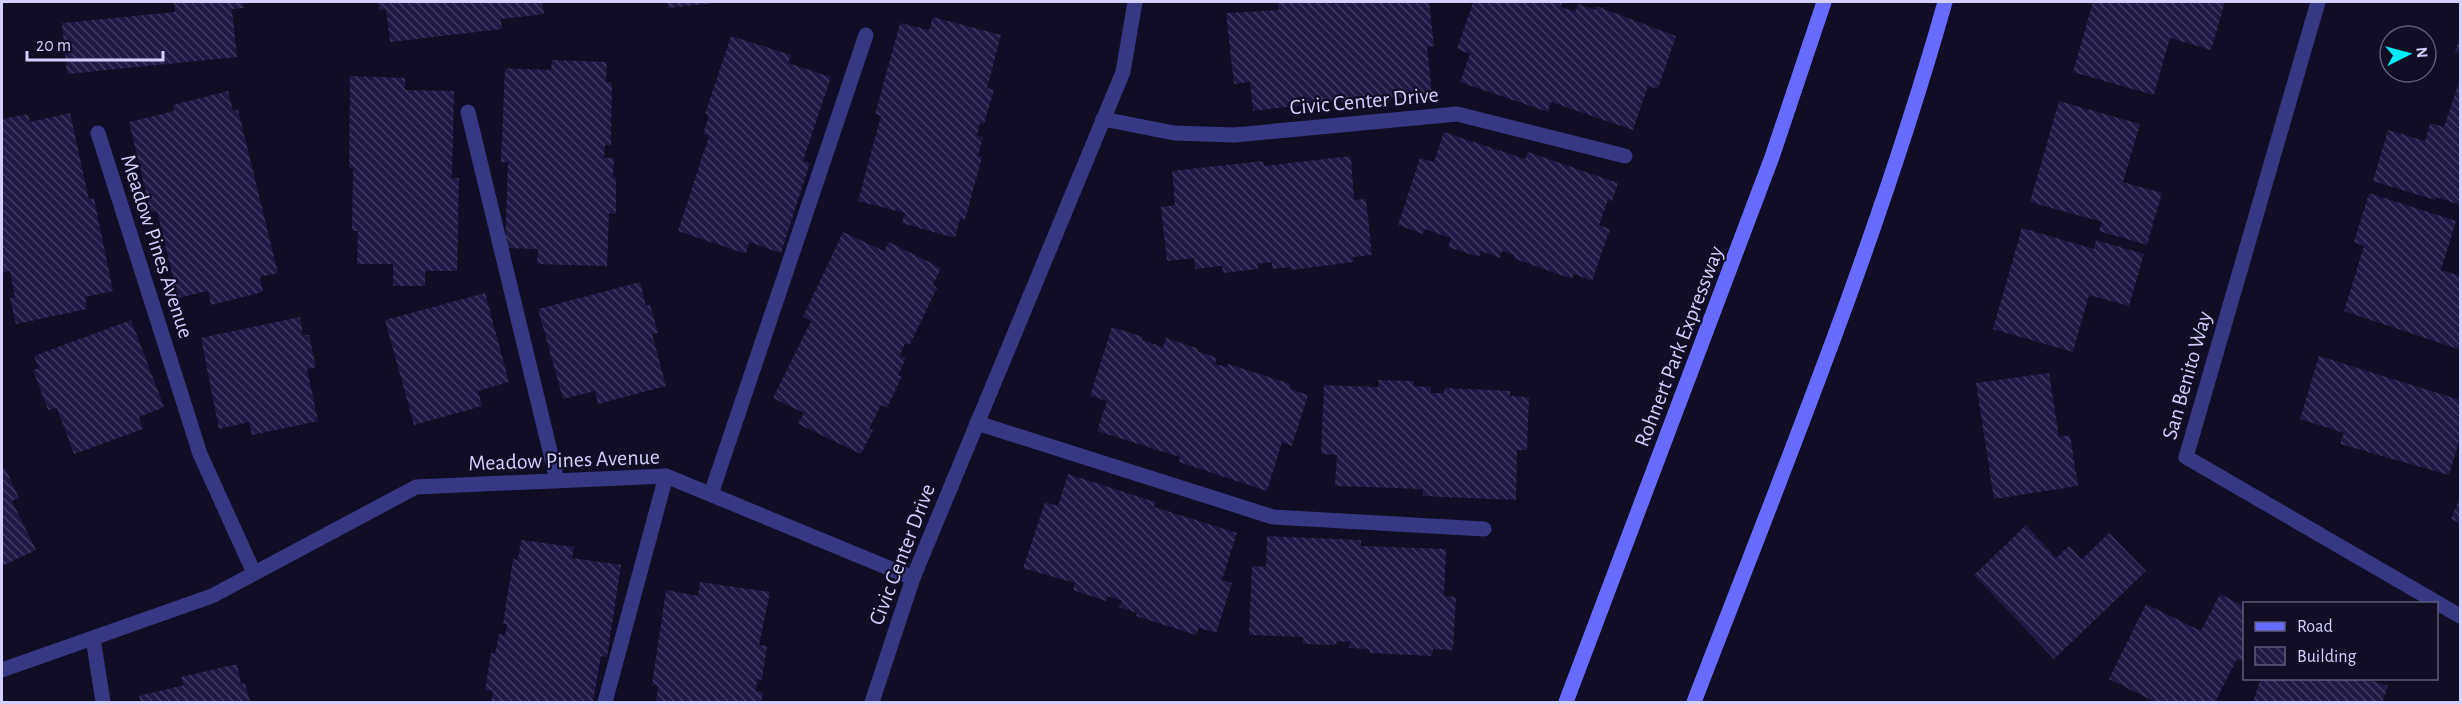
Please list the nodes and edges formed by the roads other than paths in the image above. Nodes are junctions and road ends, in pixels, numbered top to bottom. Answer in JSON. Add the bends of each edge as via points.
{"nodes":[{"id":1,"x":1135,"y":2,"type":"edge"},
{"id":2,"x":1824,"y":2,"type":"edge"},
{"id":3,"x":1945,"y":2,"type":"edge"},
{"id":4,"x":2318,"y":2,"type":"edge"},
{"id":5,"x":866,"y":35,"type":"dead end"},
{"id":6,"x":468,"y":112,"type":"dead end"},
{"id":7,"x":1103,"y":119,"type":"junction"},
{"id":8,"x":98,"y":133,"type":"dead end"},
{"id":9,"x":1626,"y":156,"type":"dead end"},
{"id":10,"x":977,"y":423,"type":"junction"},
{"id":11,"x":666,"y":476,"type":"junction"},
{"id":12,"x":557,"y":480,"type":"junction"},
{"id":13,"x":711,"y":494,"type":"junction"},
{"id":14,"x":1484,"y":529,"type":"dead end"},
{"id":15,"x":254,"y":573,"type":"junction"},
{"id":16,"x":912,"y":578,"type":"junction"},
{"id":17,"x":2436,"y":602,"type":"edge"},
{"id":18,"x":2438,"y":603,"type":"edge"},
{"id":19,"x":2460,"y":616,"type":"edge"},
{"id":20,"x":93,"y":638,"type":"junction"},
{"id":21,"x":2,"y":670,"type":"edge"},
{"id":22,"x":103,"y":702,"type":"edge"},
{"id":23,"x":605,"y":702,"type":"edge"},
{"id":24,"x":872,"y":702,"type":"edge"},
{"id":25,"x":1566,"y":702,"type":"edge"},
{"id":26,"x":1694,"y":702,"type":"edge"}],
"edges":[{"from":1,"to":7,"type":"street","name":"Civic Center Drive","via":[[1123,72]]},
{"from":2,"to":25,"type":"main road","name":"Rohnert Park Expressway","via":[[1772,157]]},
{"from":3,"to":26,"type":"main road","via":[[1844,313]]},
{"from":4,"to":17,"type":"street","name":"San Benito Way","via":[[2186,456]]},
{"from":5,"to":13,"type":"street"},
{"from":6,"to":12,"type":"street"},
{"from":7,"to":9,"type":"street","name":"Civic Center Drive","via":[[1174,133],[1234,135],[1457,114]]},
{"from":7,"to":10,"type":"street","name":"Civic Center Drive"},
{"from":8,"to":15,"type":"street","name":"Meadow Pines Avenue","via":[[200,454]]},
{"from":10,"to":14,"type":"street","via":[[1273,517]]},
{"from":10,"to":16,"type":"street","name":"Civic Center Drive"},
{"from":11,"to":12,"type":"street","name":"Meadow Pines Avenue"},
{"from":11,"to":13,"type":"street","name":"Meadow Pines Avenue"},
{"from":11,"to":23,"type":"street"},
{"from":12,"to":15,"type":"street","name":"Meadow Pines Avenue","via":[[416,487]]},
{"from":13,"to":16,"type":"street","name":"Meadow Pines Avenue"},
{"from":15,"to":20,"type":"street","name":"Meadow Pines Avenue","via":[[213,596]]},
{"from":16,"to":24,"type":"street","name":"Civic Center Drive"},
{"from":18,"to":19,"type":"street","name":"San Benito Way"},
{"from":20,"to":21,"type":"street","name":"Meadow Pines Avenue"},
{"from":20,"to":22,"type":"street"}]}
